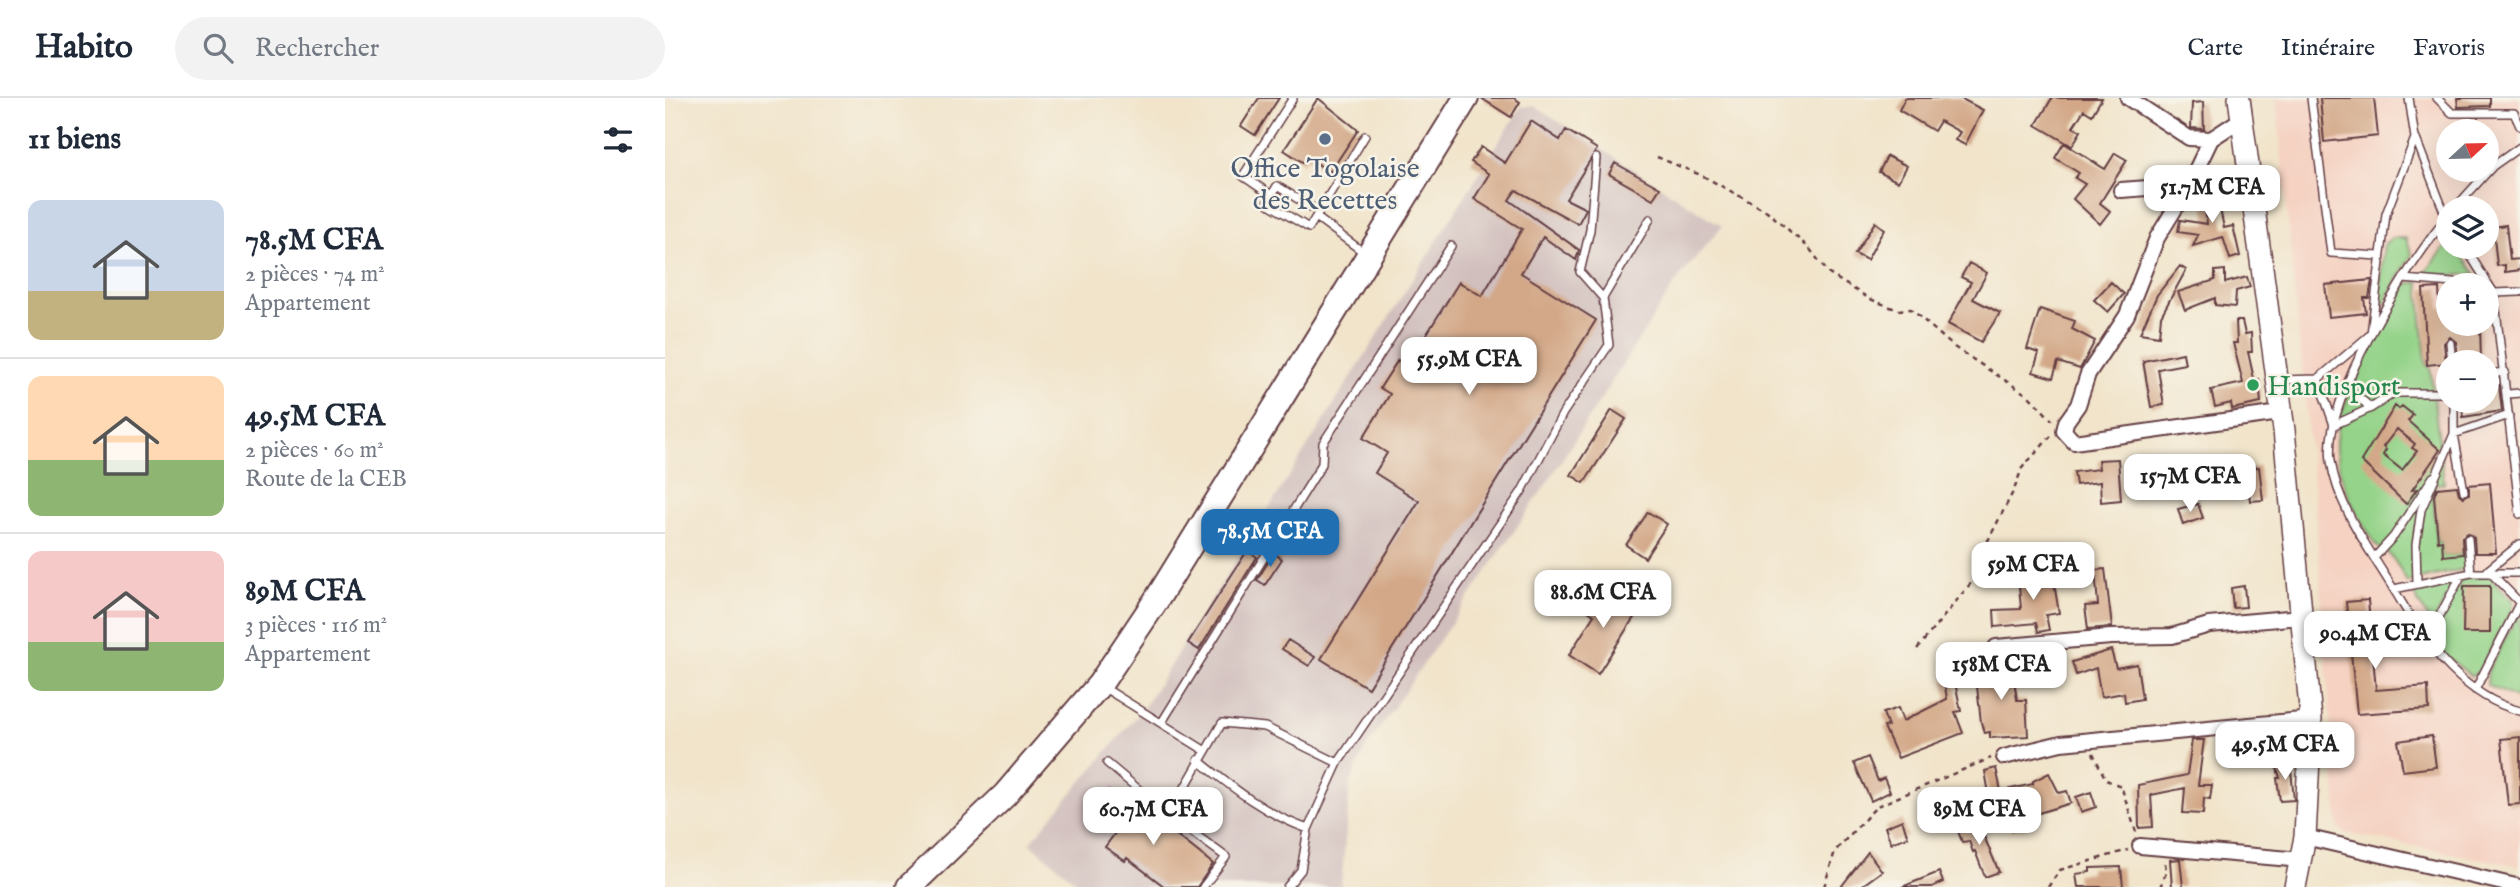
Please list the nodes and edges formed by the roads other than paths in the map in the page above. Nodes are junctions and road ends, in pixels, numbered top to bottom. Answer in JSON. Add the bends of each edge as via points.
{"nodes":[{"id":1,"x":1293,"y":98,"type":"edge"},
{"id":2,"x":1465,"y":98,"type":"edge"},
{"id":3,"x":2128,"y":98,"type":"edge"},
{"id":4,"x":2239,"y":98,"type":"edge"},
{"id":5,"x":2311,"y":98,"type":"edge"},
{"id":6,"x":2409,"y":98,"type":"edge"},
{"id":7,"x":2437,"y":98,"type":"edge"},
{"id":8,"x":2240,"y":120,"type":"junction"},
{"id":9,"x":2520,"y":126,"type":"edge"},
{"id":10,"x":1366,"y":136,"type":"dead end"},
{"id":11,"x":2416,"y":138,"type":"junction"},
{"id":12,"x":2211,"y":139,"type":"junction"},
{"id":13,"x":2520,"y":147,"type":"edge"},
{"id":14,"x":1596,"y":158,"type":"dead end"},
{"id":15,"x":2187,"y":189,"type":"junction"},
{"id":16,"x":2121,"y":190,"type":"dead end"},
{"id":17,"x":1271,"y":195,"type":"junction"},
{"id":18,"x":2438,"y":196,"type":"edge"},
{"id":19,"x":2466,"y":196,"type":"edge"},
{"id":20,"x":1317,"y":214,"type":"junction"},
{"id":21,"x":1650,"y":219,"type":"dead end"},
{"id":22,"x":2436,"y":234,"type":"edge"},
{"id":23,"x":1451,"y":246,"type":"dead end"},
{"id":24,"x":1366,"y":255,"type":"junction"},
{"id":25,"x":2379,"y":256,"type":"junction"},
{"id":26,"x":2403,"y":279,"type":"junction"},
{"id":27,"x":2436,"y":282,"type":"edge"},
{"id":28,"x":2499,"y":290,"type":"edge"},
{"id":29,"x":2520,"y":292,"type":"edge"},
{"id":30,"x":1603,"y":298,"type":"junction"},
{"id":31,"x":2371,"y":334,"type":"junction"},
{"id":32,"x":2499,"y":336,"type":"edge"},
{"id":33,"x":2451,"y":343,"type":"dead end"},
{"id":34,"x":2451,"y":350,"type":"edge"},
{"id":35,"x":2505,"y":372,"type":"junction"},
{"id":36,"x":2499,"y":373,"type":"edge"},
{"id":37,"x":2318,"y":379,"type":"junction"},
{"id":38,"x":2276,"y":380,"type":"junction"},
{"id":39,"x":2347,"y":387,"type":"junction"},
{"id":40,"x":2436,"y":393,"type":"edge"},
{"id":41,"x":2520,"y":393,"type":"edge"},
{"id":42,"x":2508,"y":394,"type":"junction"},
{"id":43,"x":2371,"y":408,"type":"junction"},
{"id":44,"x":2280,"y":413,"type":"junction"},
{"id":45,"x":2454,"y":413,"type":"edge"},
{"id":46,"x":2509,"y":415,"type":"junction"},
{"id":47,"x":2334,"y":425,"type":"junction"},
{"id":48,"x":2454,"y":433,"type":"junction"},
{"id":49,"x":2446,"y":456,"type":"junction"},
{"id":50,"x":2519,"y":490,"type":"edge"},
{"id":51,"x":2464,"y":491,"type":"dead end"},
{"id":52,"x":2520,"y":514,"type":"edge"},
{"id":53,"x":2468,"y":539,"type":"dead end"},
{"id":54,"x":2520,"y":544,"type":"edge"},
{"id":55,"x":2374,"y":558,"type":"junction"},
{"id":56,"x":2488,"y":570,"type":"junction"},
{"id":57,"x":2471,"y":573,"type":"junction"},
{"id":58,"x":2520,"y":573,"type":"edge"},
{"id":59,"x":2461,"y":576,"type":"junction"},
{"id":60,"x":2417,"y":583,"type":"junction"},
{"id":61,"x":2394,"y":589,"type":"junction"},
{"id":62,"x":2520,"y":603,"type":"edge"},
{"id":63,"x":2300,"y":617,"type":"junction"},
{"id":64,"x":2425,"y":643,"type":"junction"},
{"id":65,"x":1996,"y":648,"type":"dead end"},
{"id":66,"x":1100,"y":684,"type":"junction"},
{"id":67,"x":2475,"y":690,"type":"junction"},
{"id":68,"x":2520,"y":711,"type":"edge"},
{"id":69,"x":2311,"y":719,"type":"junction"},
{"id":70,"x":1162,"y":722,"type":"junction"},
{"id":71,"x":1204,"y":750,"type":"junction"},
{"id":72,"x":2004,"y":757,"type":"road end"},
{"id":73,"x":1198,"y":760,"type":"junction"},
{"id":74,"x":1107,"y":763,"type":"dead end"},
{"id":75,"x":1338,"y":763,"type":"junction"},
{"id":76,"x":1169,"y":815,"type":"junction"},
{"id":77,"x":1308,"y":829,"type":"junction"},
{"id":78,"x":2305,"y":837,"type":"junction"},
{"id":79,"x":2140,"y":846,"type":"road end"},
{"id":80,"x":2301,"y":860,"type":"junction"},
{"id":81,"x":909,"y":887,"type":"edge"},
{"id":82,"x":1203,"y":887,"type":"edge"},
{"id":83,"x":1287,"y":887,"type":"edge"},
{"id":84,"x":2295,"y":887,"type":"edge"},
{"id":85,"x":2520,"y":887,"type":"edge"}],
"edges":[{"from":1,"to":17,"type":"lane","via":[[1243,176]]},
{"from":2,"to":24,"type":"highway"},
{"from":3,"to":12,"type":"street","via":[[2189,138]]},
{"from":4,"to":8,"type":"main road"},
{"from":5,"to":25,"type":"lane","via":[[2331,253]]},
{"from":6,"to":11,"type":"lane"},
{"from":7,"to":9,"type":"lane","via":[[2452,113],[2514,113]]},
{"from":8,"to":12,"type":"street"},
{"from":8,"to":38,"type":"main road"},
{"from":10,"to":20,"type":"lane"},
{"from":11,"to":18,"type":"lane"},
{"from":11,"to":25,"type":"lane","via":[[2386,214]]},
{"from":12,"to":15,"type":"street"},
{"from":13,"to":19,"type":"lane","via":[[2493,166]]},
{"from":14,"to":30,"type":"lane","via":[[1590,230],[1580,272]]},
{"from":15,"to":16,"type":"street"},
{"from":15,"to":44,"type":"street","via":[[2157,238],[2127,316],[2088,374],[2064,431],[2074,442]]},
{"from":17,"to":20,"type":"lane","via":[[1277,186]]},
{"from":17,"to":20,"type":"lane","via":[[1267,203],[1309,228]]},
{"from":20,"to":24,"type":"lane"},
{"from":21,"to":30,"type":"lane"},
{"from":22,"to":26,"type":"lane"},
{"from":23,"to":70,"type":"lane","via":[[1323,443],[1322,464]]},
{"from":24,"to":66,"type":"highway","via":[[1157,599]]},
{"from":25,"to":31,"type":"lane"},
{"from":26,"to":27,"type":"lane"},
{"from":26,"to":31,"type":"lane"},
{"from":28,"to":29,"type":"lane"},
{"from":30,"to":75,"type":"lane","via":[[1609,345],[1563,413],[1522,491]]},
{"from":31,"to":37,"type":"lane"},
{"from":31,"to":39,"type":"lane"},
{"from":32,"to":35,"type":"lane"},
{"from":33,"to":34,"type":"lane"},
{"from":35,"to":36,"type":"lane"},
{"from":35,"to":42,"type":"lane"},
{"from":37,"to":38,"type":"lane"},
{"from":37,"to":47,"type":"lane"},
{"from":38,"to":44,"type":"main road"},
{"from":39,"to":43,"type":"lane"},
{"from":39,"to":47,"type":"lane"},
{"from":40,"to":43,"type":"lane","via":[[2394,393]]},
{"from":41,"to":42,"type":"lane"},
{"from":42,"to":46,"type":"lane"},
{"from":43,"to":47,"type":"lane"},
{"from":44,"to":63,"type":"main road"},
{"from":45,"to":48,"type":"lane"},
{"from":46,"to":48,"type":"lane"},
{"from":46,"to":50,"type":"lane"},
{"from":47,"to":55,"type":"lane","via":[[2331,460],[2344,500]]},
{"from":48,"to":49,"type":"lane"},
{"from":48,"to":51,"type":"lane"},
{"from":49,"to":55,"type":"lane","via":[[2394,536]]},
{"from":49,"to":60,"type":"lane","via":[[2421,510]]},
{"from":50,"to":52,"type":"lane"},
{"from":53,"to":57,"type":"lane"},
{"from":54,"to":56,"type":"lane"},
{"from":55,"to":61,"type":"lane"},
{"from":56,"to":57,"type":"lane"},
{"from":56,"to":58,"type":"lane"},
{"from":56,"to":62,"type":"lane"},
{"from":57,"to":59,"type":"lane"},
{"from":59,"to":60,"type":"lane"},
{"from":59,"to":64,"type":"lane"},
{"from":60,"to":61,"type":"lane"},
{"from":61,"to":64,"type":"lane"},
{"from":62,"to":67,"type":"lane"},
{"from":63,"to":65,"type":"street","via":[[2209,625],[2172,636]]},
{"from":63,"to":69,"type":"main road"},
{"from":64,"to":67,"type":"lane"},
{"from":66,"to":70,"type":"lane"},
{"from":66,"to":81,"type":"highway","via":[[1005,795]]},
{"from":67,"to":68,"type":"lane"},
{"from":69,"to":72,"type":"street","via":[[2061,743]]},
{"from":69,"to":78,"type":"main road"},
{"from":70,"to":71,"type":"lane"},
{"from":71,"to":73,"type":"lane"},
{"from":71,"to":75,"type":"lane","via":[[1222,723],[1265,727]]},
{"from":73,"to":76,"type":"lane"},
{"from":73,"to":77,"type":"lane","via":[[1251,801]]},
{"from":74,"to":76,"type":"lane"},
{"from":75,"to":77,"type":"lane"},
{"from":76,"to":82,"type":"lane","via":[[1226,857]]},
{"from":77,"to":83,"type":"lane","via":[[1301,870]]},
{"from":78,"to":80,"type":"main road"},
{"from":78,"to":85,"type":"street"},
{"from":79,"to":80,"type":"street"},
{"from":80,"to":84,"type":"main road"}]}
